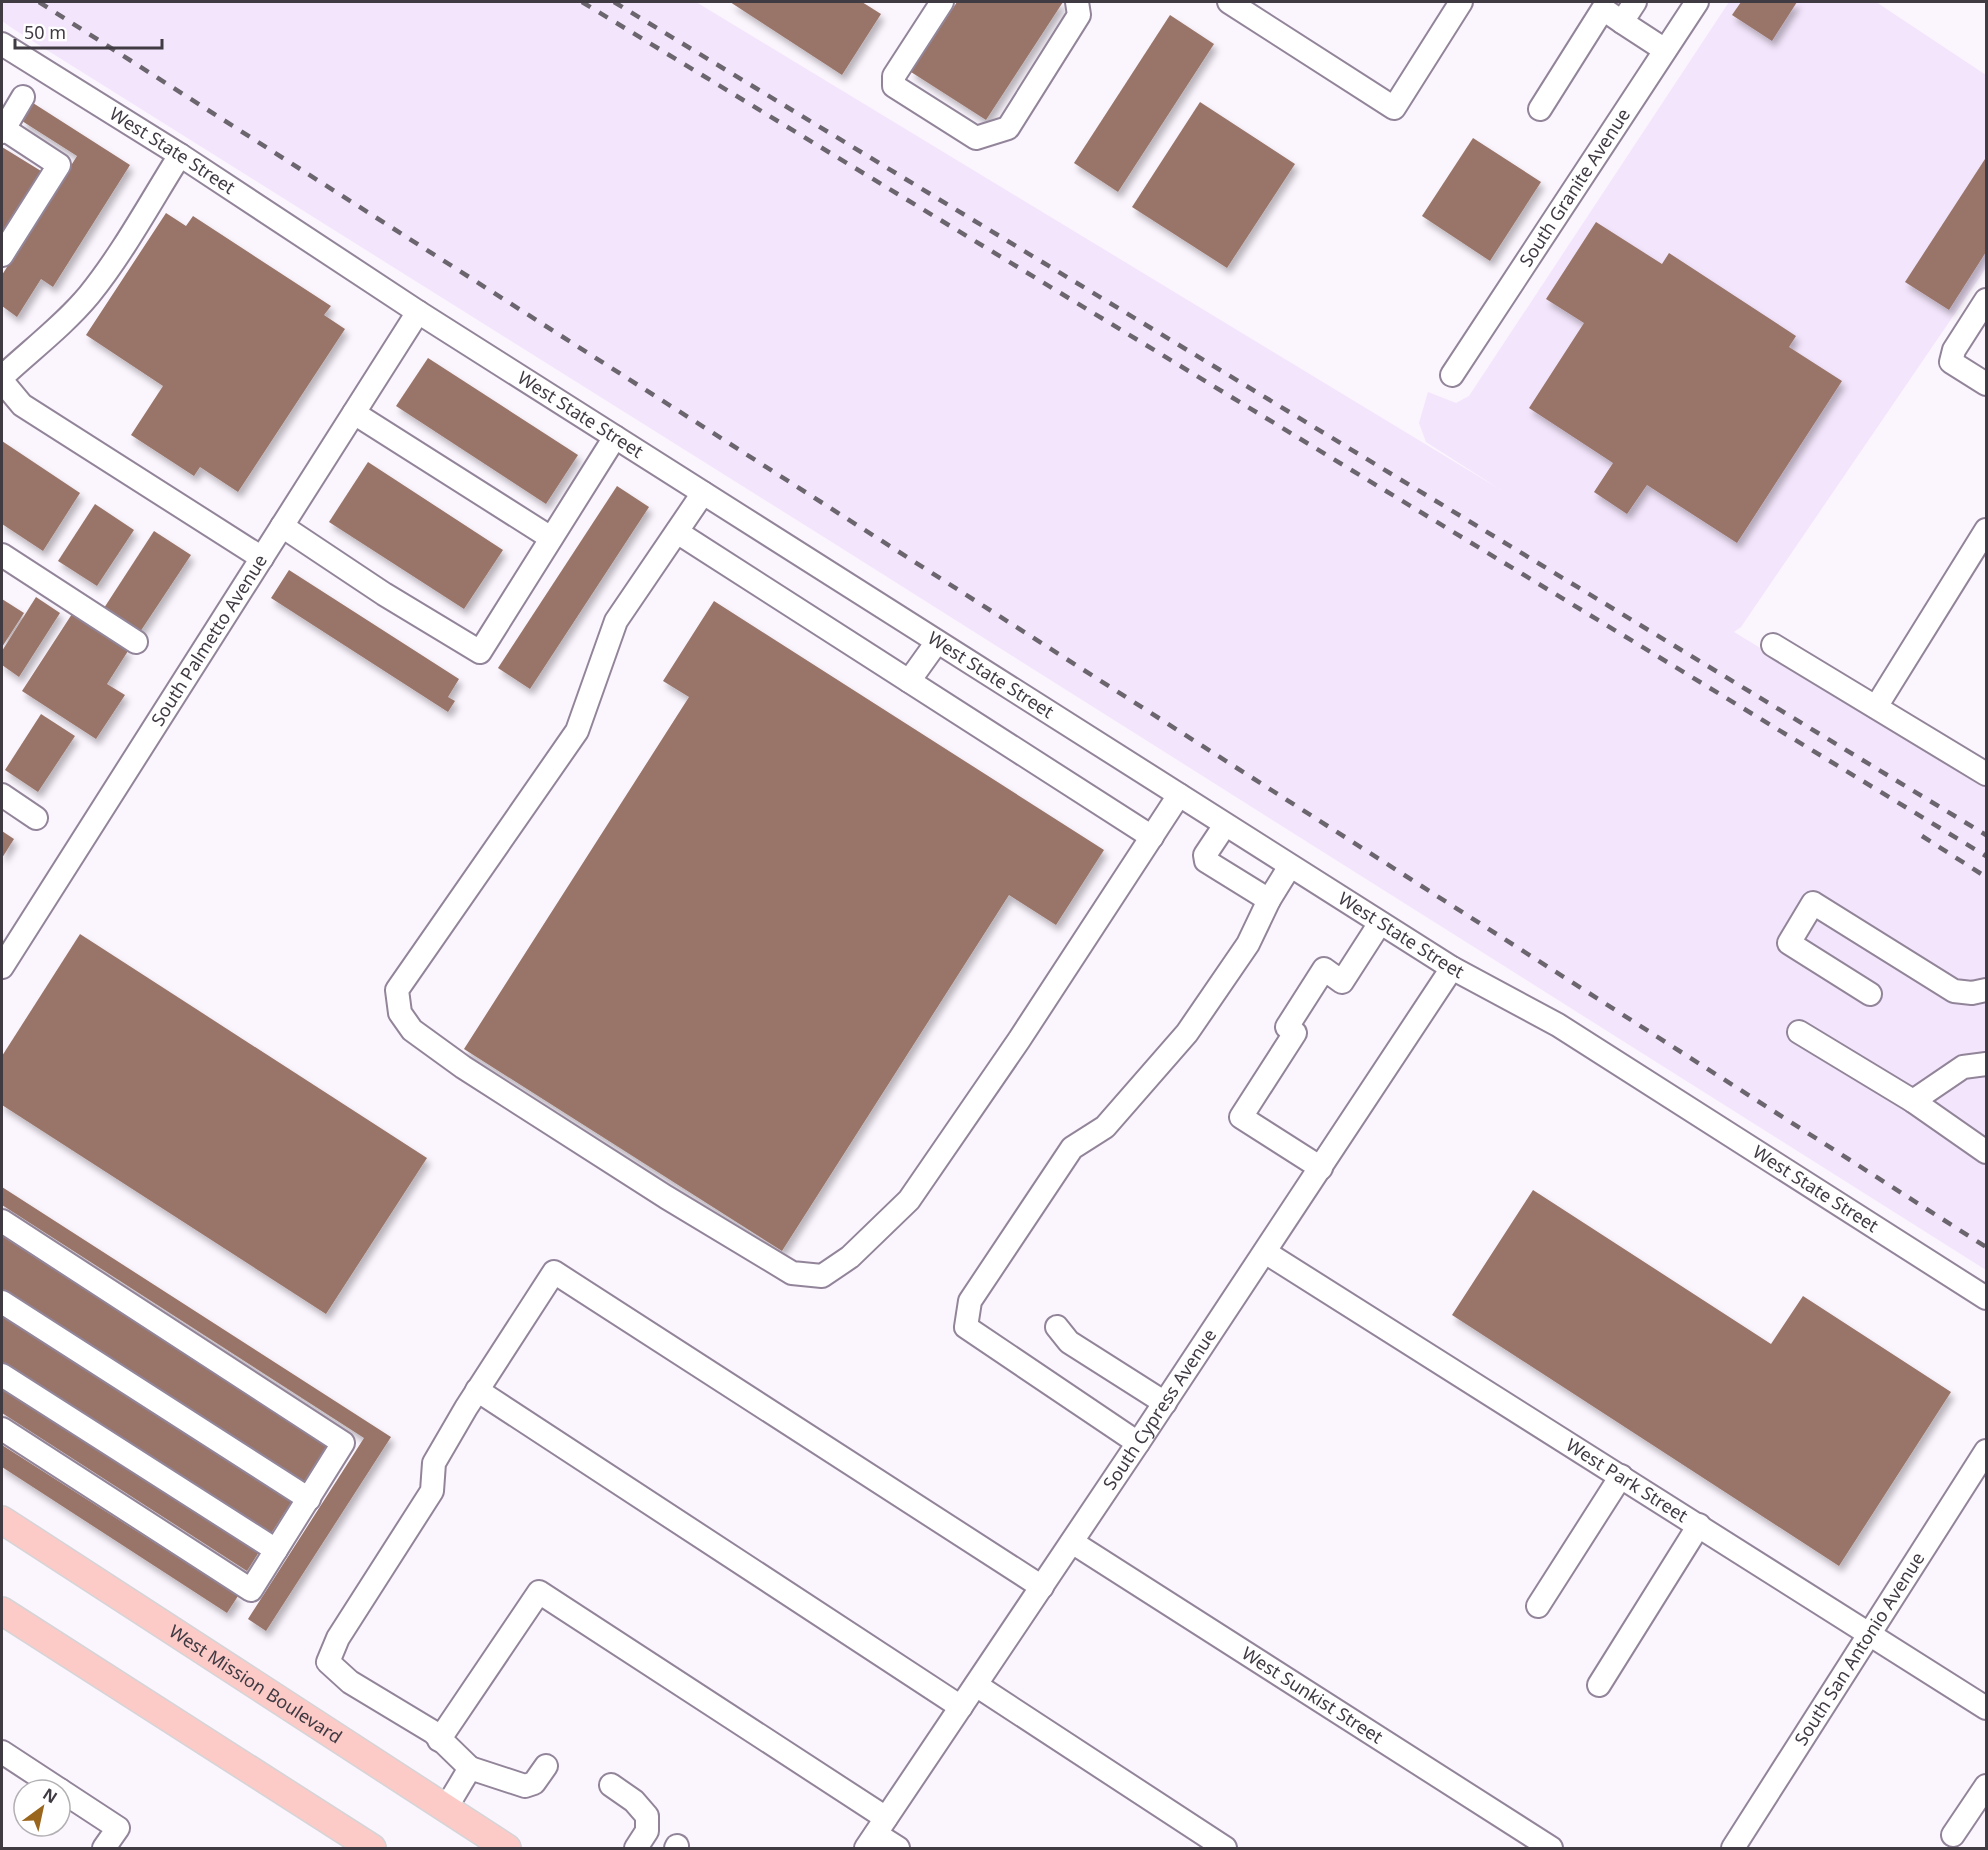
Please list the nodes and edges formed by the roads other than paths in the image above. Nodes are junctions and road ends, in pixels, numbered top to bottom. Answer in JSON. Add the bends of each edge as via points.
{"nodes":[{"id":1,"x":942,"y":2,"type":"edge"},
{"id":2,"x":1077,"y":2,"type":"edge"},
{"id":3,"x":1461,"y":2,"type":"edge"},
{"id":4,"x":1635,"y":2,"type":"edge"},
{"id":5,"x":1697,"y":2,"type":"edge"},
{"id":6,"x":1241,"y":5,"type":"edge"},
{"id":7,"x":1622,"y":22,"type":"junction"},
{"id":8,"x":2,"y":44,"type":"edge"},
{"id":9,"x":1665,"y":50,"type":"junction"},
{"id":10,"x":23,"y":97,"type":"dead end"},
{"id":11,"x":1540,"y":109,"type":"dead end"},
{"id":12,"x":3,"y":130,"type":"edge"},
{"id":13,"x":180,"y":155,"type":"junction"},
{"id":14,"x":2,"y":255,"type":"edge"},
{"id":15,"x":1986,"y":300,"type":"edge"},
{"id":16,"x":418,"y":312,"type":"junction"},
{"id":17,"x":1452,"y":375,"type":"dead end"},
{"id":18,"x":2,"y":379,"type":"edge"},
{"id":19,"x":1986,"y":384,"type":"edge"},
{"id":20,"x":354,"y":413,"type":"junction"},
{"id":21,"x":615,"y":437,"type":"junction"},
{"id":22,"x":703,"y":494,"type":"junction"},
{"id":23,"x":282,"y":526,"type":"junction"},
{"id":24,"x":1986,"y":530,"type":"edge"},
{"id":25,"x":677,"y":532,"type":"junction"},
{"id":26,"x":551,"y":538,"type":"junction"},
{"id":27,"x":2,"y":555,"type":"edge"},
{"id":28,"x":262,"y":558,"type":"junction"},
{"id":29,"x":136,"y":642,"type":"dead end"},
{"id":30,"x":937,"y":642,"type":"junction"},
{"id":31,"x":1773,"y":645,"type":"dead end"},
{"id":32,"x":909,"y":681,"type":"junction"},
{"id":33,"x":1876,"y":707,"type":"junction"},
{"id":34,"x":1986,"y":774,"type":"edge"},
{"id":35,"x":2,"y":795,"type":"edge"},
{"id":36,"x":1179,"y":795,"type":"junction"},
{"id":37,"x":36,"y":818,"type":"dead end"},
{"id":38,"x":1226,"y":825,"type":"junction"},
{"id":39,"x":1152,"y":837,"type":"junction"},
{"id":40,"x":1290,"y":866,"type":"junction"},
{"id":41,"x":1269,"y":900,"type":"junction"},
{"id":42,"x":1380,"y":923,"type":"junction"},
{"id":43,"x":2,"y":967,"type":"edge"},
{"id":44,"x":1452,"y":968,"type":"junction"},
{"id":45,"x":1986,"y":990,"type":"edge"},
{"id":46,"x":1870,"y":994,"type":"dead end"},
{"id":47,"x":1799,"y":1032,"type":"dead end"},
{"id":48,"x":1986,"y":1064,"type":"edge"},
{"id":49,"x":1913,"y":1101,"type":"junction"},
{"id":50,"x":1986,"y":1152,"type":"edge"},
{"id":51,"x":1321,"y":1168,"type":"junction"},
{"id":52,"x":2,"y":1221,"type":"edge"},
{"id":53,"x":1265,"y":1252,"type":"junction"},
{"id":54,"x":1986,"y":1298,"type":"edge"},
{"id":55,"x":2,"y":1302,"type":"edge"},
{"id":56,"x":1057,"y":1327,"type":"dead end"},
{"id":57,"x":2,"y":1375,"type":"edge"},
{"id":58,"x":477,"y":1390,"type":"junction"},
{"id":59,"x":1165,"y":1403,"type":"junction"},
{"id":60,"x":2,"y":1429,"type":"edge"},
{"id":61,"x":1138,"y":1443,"type":"junction"},
{"id":62,"x":1986,"y":1451,"type":"edge"},
{"id":63,"x":1621,"y":1476,"type":"junction"},
{"id":64,"x":309,"y":1498,"type":"junction"},
{"id":65,"x":2,"y":1520,"type":"edge"},
{"id":66,"x":1699,"y":1525,"type":"junction"},
{"id":67,"x":1072,"y":1542,"type":"junction"},
{"id":68,"x":276,"y":1550,"type":"junction"},
{"id":69,"x":1042,"y":1587,"type":"junction"},
{"id":70,"x":1538,"y":1606,"type":"dead end"},
{"id":71,"x":2,"y":1611,"type":"edge"},
{"id":72,"x":1870,"y":1633,"type":"junction"},
{"id":73,"x":976,"y":1685,"type":"junction"},
{"id":74,"x":1599,"y":1685,"type":"dead end"},
{"id":75,"x":962,"y":1707,"type":"junction"},
{"id":76,"x":1986,"y":1708,"type":"edge"},
{"id":77,"x":439,"y":1740,"type":"junction"},
{"id":78,"x":2,"y":1752,"type":"edge"},
{"id":79,"x":546,"y":1767,"type":"dead end"},
{"id":80,"x":470,"y":1768,"type":"junction"},
{"id":81,"x":42,"y":1778,"type":"edge"},
{"id":82,"x":611,"y":1785,"type":"dead end"},
{"id":83,"x":1986,"y":1786,"type":"edge"},
{"id":84,"x":72,"y":1798,"type":"edge"},
{"id":85,"x":446,"y":1808,"type":"junction"},
{"id":86,"x":876,"y":1834,"type":"edge"},
{"id":87,"x":1953,"y":1835,"type":"dead end"},
{"id":88,"x":104,"y":1848,"type":"edge"},
{"id":89,"x":372,"y":1848,"type":"edge"},
{"id":90,"x":507,"y":1848,"type":"edge"},
{"id":91,"x":636,"y":1848,"type":"edge"},
{"id":92,"x":898,"y":1848,"type":"edge"},
{"id":93,"x":1225,"y":1848,"type":"edge"},
{"id":94,"x":1551,"y":1848,"type":"edge"},
{"id":95,"x":1733,"y":1848,"type":"edge"}],
"edges":[{"from":1,"to":2,"type":"street","via":[[894,76],[894,86],[976,138],[1008,128],[1079,15]]},
{"from":3,"to":6,"type":"street","via":[[1394,108]]},
{"from":4,"to":7,"type":"street"},
{"from":5,"to":9,"type":"street","name":"South Granite Avenue"},
{"from":7,"to":9,"type":"street"},
{"from":7,"to":11,"type":"street","via":[[1603,9]]},
{"from":8,"to":13,"type":"street","name":"West State Street"},
{"from":9,"to":17,"type":"street","name":"South Granite Avenue"},
{"from":10,"to":12,"type":"street"},
{"from":12,"to":14,"type":"street","via":[[59,165]]},
{"from":13,"to":16,"type":"street","name":"West State Street"},
{"from":13,"to":18,"type":"street","via":[[88,295]]},
{"from":15,"to":19,"type":"street","via":[[1954,350],[1951,362]]},
{"from":16,"to":20,"type":"street","name":"South Palmetto Avenue"},
{"from":16,"to":21,"type":"street","name":"West State Street"},
{"from":18,"to":28,"type":"street","via":[[22,405]]},
{"from":20,"to":23,"type":"street","name":"South Palmetto Avenue"},
{"from":20,"to":26,"type":"street"},
{"from":21,"to":22,"type":"street","name":"West State Street"},
{"from":21,"to":26,"type":"street"},
{"from":22,"to":25,"type":"street"},
{"from":22,"to":30,"type":"street","name":"West State Street"},
{"from":23,"to":26,"type":"street","via":[[384,594],[480,651]]},
{"from":23,"to":28,"type":"street","name":"South Palmetto Avenue"},
{"from":24,"to":33,"type":"street"},
{"from":25,"to":32,"type":"street"},
{"from":25,"to":39,"type":"street","via":[[616,621],[577,731],[397,990],[400,1013],[412,1030],[646,1185],[792,1273],[822,1276],[850,1257],[909,1200]]},
{"from":27,"to":29,"type":"street"},
{"from":28,"to":43,"type":"street","name":"South Palmetto Avenue"},
{"from":30,"to":32,"type":"street"},
{"from":30,"to":36,"type":"street","name":"West State Street"},
{"from":31,"to":33,"type":"street"},
{"from":32,"to":39,"type":"street"},
{"from":33,"to":34,"type":"street"},
{"from":35,"to":37,"type":"street"},
{"from":36,"to":38,"type":"street","name":"West State Street"},
{"from":36,"to":39,"type":"street"},
{"from":38,"to":40,"type":"street","name":"West State Street"},
{"from":38,"to":41,"type":"street","via":[[1205,855],[1206,861]]},
{"from":40,"to":41,"type":"street"},
{"from":40,"to":42,"type":"street","name":"West State Street"},
{"from":41,"to":61,"type":"street","via":[[1248,944],[1187,1034],[1105,1126],[1072,1148],[970,1301],[966,1327]]},
{"from":42,"to":44,"type":"street","name":"West State Street"},
{"from":42,"to":51,"type":"street","via":[[1342,982],[1324,969],[1287,1027],[1295,1033],[1241,1117]]},
{"from":44,"to":51,"type":"street","name":"South Cypress Avenue"},
{"from":44,"to":54,"type":"street","name":"West State Street","via":[[1558,1025]]},
{"from":45,"to":46,"type":"street","via":[[1954,990],[1813,903],[1789,943]]},
{"from":47,"to":49,"type":"street"},
{"from":48,"to":49,"type":"street","via":[[1963,1067]]},
{"from":49,"to":50,"type":"street"},
{"from":51,"to":53,"type":"street","name":"South Cypress Avenue"},
{"from":52,"to":64,"type":"street","via":[[343,1443]]},
{"from":53,"to":59,"type":"street","name":"South Cypress Avenue"},
{"from":53,"to":63,"type":"street","name":"West Park Street"},
{"from":55,"to":64,"type":"street"},
{"from":56,"to":59,"type":"street","via":[[1069,1342]]},
{"from":57,"to":68,"type":"street"},
{"from":58,"to":69,"type":"street","via":[[554,1272]]},
{"from":58,"to":75,"type":"street"},
{"from":58,"to":77,"type":"street","via":[[434,1463],[432,1491],[338,1638],[328,1662],[350,1682],[433,1732]]},
{"from":59,"to":61,"type":"street","name":"South Cypress Avenue"},
{"from":60,"to":68,"type":"street","via":[[251,1590]]},
{"from":61,"to":67,"type":"street","name":"South Cypress Avenue"},
{"from":62,"to":72,"type":"street","name":"South San Antonio Avenue"},
{"from":63,"to":66,"type":"street","name":"West Park Street"},
{"from":63,"to":70,"type":"street"},
{"from":64,"to":68,"type":"street"},
{"from":65,"to":85,"type":"main road","name":"West Mission Boulevard"},
{"from":66,"to":72,"type":"street","name":"West Park Street"},
{"from":66,"to":74,"type":"street"},
{"from":67,"to":69,"type":"street","name":"South Cypress Avenue"},
{"from":67,"to":94,"type":"street","name":"West Sunkist Street"},
{"from":69,"to":73,"type":"street","name":"South Cypress Avenue"},
{"from":71,"to":89,"type":"main road"},
{"from":72,"to":76,"type":"street","name":"West Park Street"},
{"from":72,"to":95,"type":"street","name":"South San Antonio Avenue"},
{"from":73,"to":75,"type":"street","name":"South Cypress Avenue"},
{"from":73,"to":93,"type":"street"},
{"from":75,"to":86,"type":"street","name":"South Cypress Avenue"},
{"from":77,"to":80,"type":"street"},
{"from":77,"to":86,"type":"street","via":[[538,1592]]},
{"from":78,"to":81,"type":"street"},
{"from":79,"to":80,"type":"street","via":[[534,1783],[525,1786]]},
{"from":80,"to":85,"type":"street"},
{"from":82,"to":91,"type":"street","via":[[647,1816],[647,1831]]},
{"from":83,"to":87,"type":"street"},
{"from":84,"to":88,"type":"street","via":[[118,1828]]},
{"from":85,"to":90,"type":"main road","name":"West Mission Boulevard"},
{"from":86,"to":92,"type":"street"}]}
